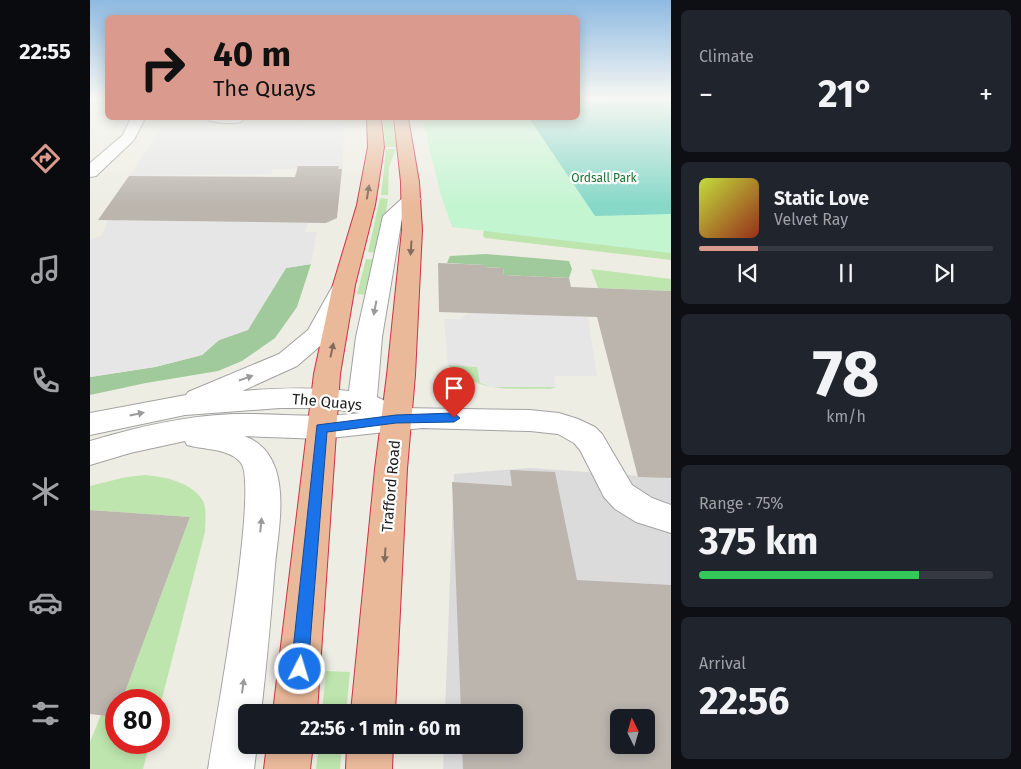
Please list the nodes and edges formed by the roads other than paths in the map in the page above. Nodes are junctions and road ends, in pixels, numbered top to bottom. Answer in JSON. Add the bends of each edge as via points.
{"nodes":[{"id":1,"x":130,"y":134,"type":"edge"},
{"id":2,"x":375,"y":134,"type":"edge"},
{"id":3,"x":404,"y":134,"type":"edge"},
{"id":4,"x":90,"y":172,"type":"edge"},
{"id":5,"x":412,"y":199,"type":"junction"},
{"id":6,"x":344,"y":285,"type":"junction"},
{"id":7,"x":324,"y":398,"type":"junction"},
{"id":8,"x":362,"y":402,"type":"junction"},
{"id":9,"x":175,"y":419,"type":"junction"},
{"id":10,"x":396,"y":419,"type":"junction"},
{"id":11,"x":90,"y":424,"type":"edge"},
{"id":12,"x":321,"y":428,"type":"junction"},
{"id":13,"x":97,"y":449,"type":"edge"},
{"id":14,"x":671,"y":519,"type":"edge"},
{"id":15,"x":295,"y":704,"type":"edge"},
{"id":16,"x":374,"y":704,"type":"edge"},
{"id":17,"x":289,"y":754,"type":"edge"},
{"id":18,"x":369,"y":754,"type":"edge"},
{"id":19,"x":231,"y":769,"type":"edge"},
{"id":20,"x":287,"y":769,"type":"edge"},
{"id":21,"x":368,"y":769,"type":"edge"}],
"edges":[{"from":1,"to":4,"type":"street"},
{"from":6,"to":2,"type":"highway","one_way":true,"via":[[366,205],[376,147]]},
{"from":3,"to":5,"type":"highway","name":"Trafford Road"},
{"from":5,"to":8,"type":"street","one_way":true,"via":[[393,216],[370,336]]},
{"from":5,"to":10,"type":"highway","name":"Trafford Road","one_way":true},
{"from":7,"to":6,"type":"highway","one_way":true},
{"from":9,"to":6,"type":"street","one_way":true,"via":[[288,360],[318,334]]},
{"from":7,"to":8,"type":"street","name":"The Quays"},
{"from":7,"to":9,"type":"street","name":"The Quays","via":[[280,398]]},
{"from":7,"to":12,"type":"highway"},
{"from":8,"to":10,"type":"street","name":"The Quays"},
{"from":8,"to":12,"type":"street"},
{"from":11,"to":9,"type":"street","name":"The Quays","one_way":true},
{"from":9,"to":12,"type":"street","name":"The Quays","via":[[201,427]]},
{"from":9,"to":13,"type":"street","name":"The Quays"},
{"from":19,"to":9,"type":"street","one_way":true,"via":[[261,527],[260,469],[252,454]]},
{"from":10,"to":12,"type":"street","name":"The Quays"},
{"from":10,"to":14,"type":"street","via":[[537,421],[576,430],[601,455],[617,489],[635,505]]},
{"from":10,"to":16,"type":"highway","name":"Trafford Road","one_way":true},
{"from":12,"to":15,"type":"highway"},
{"from":17,"to":20,"type":"highway"},
{"from":18,"to":21,"type":"highway"}]}
